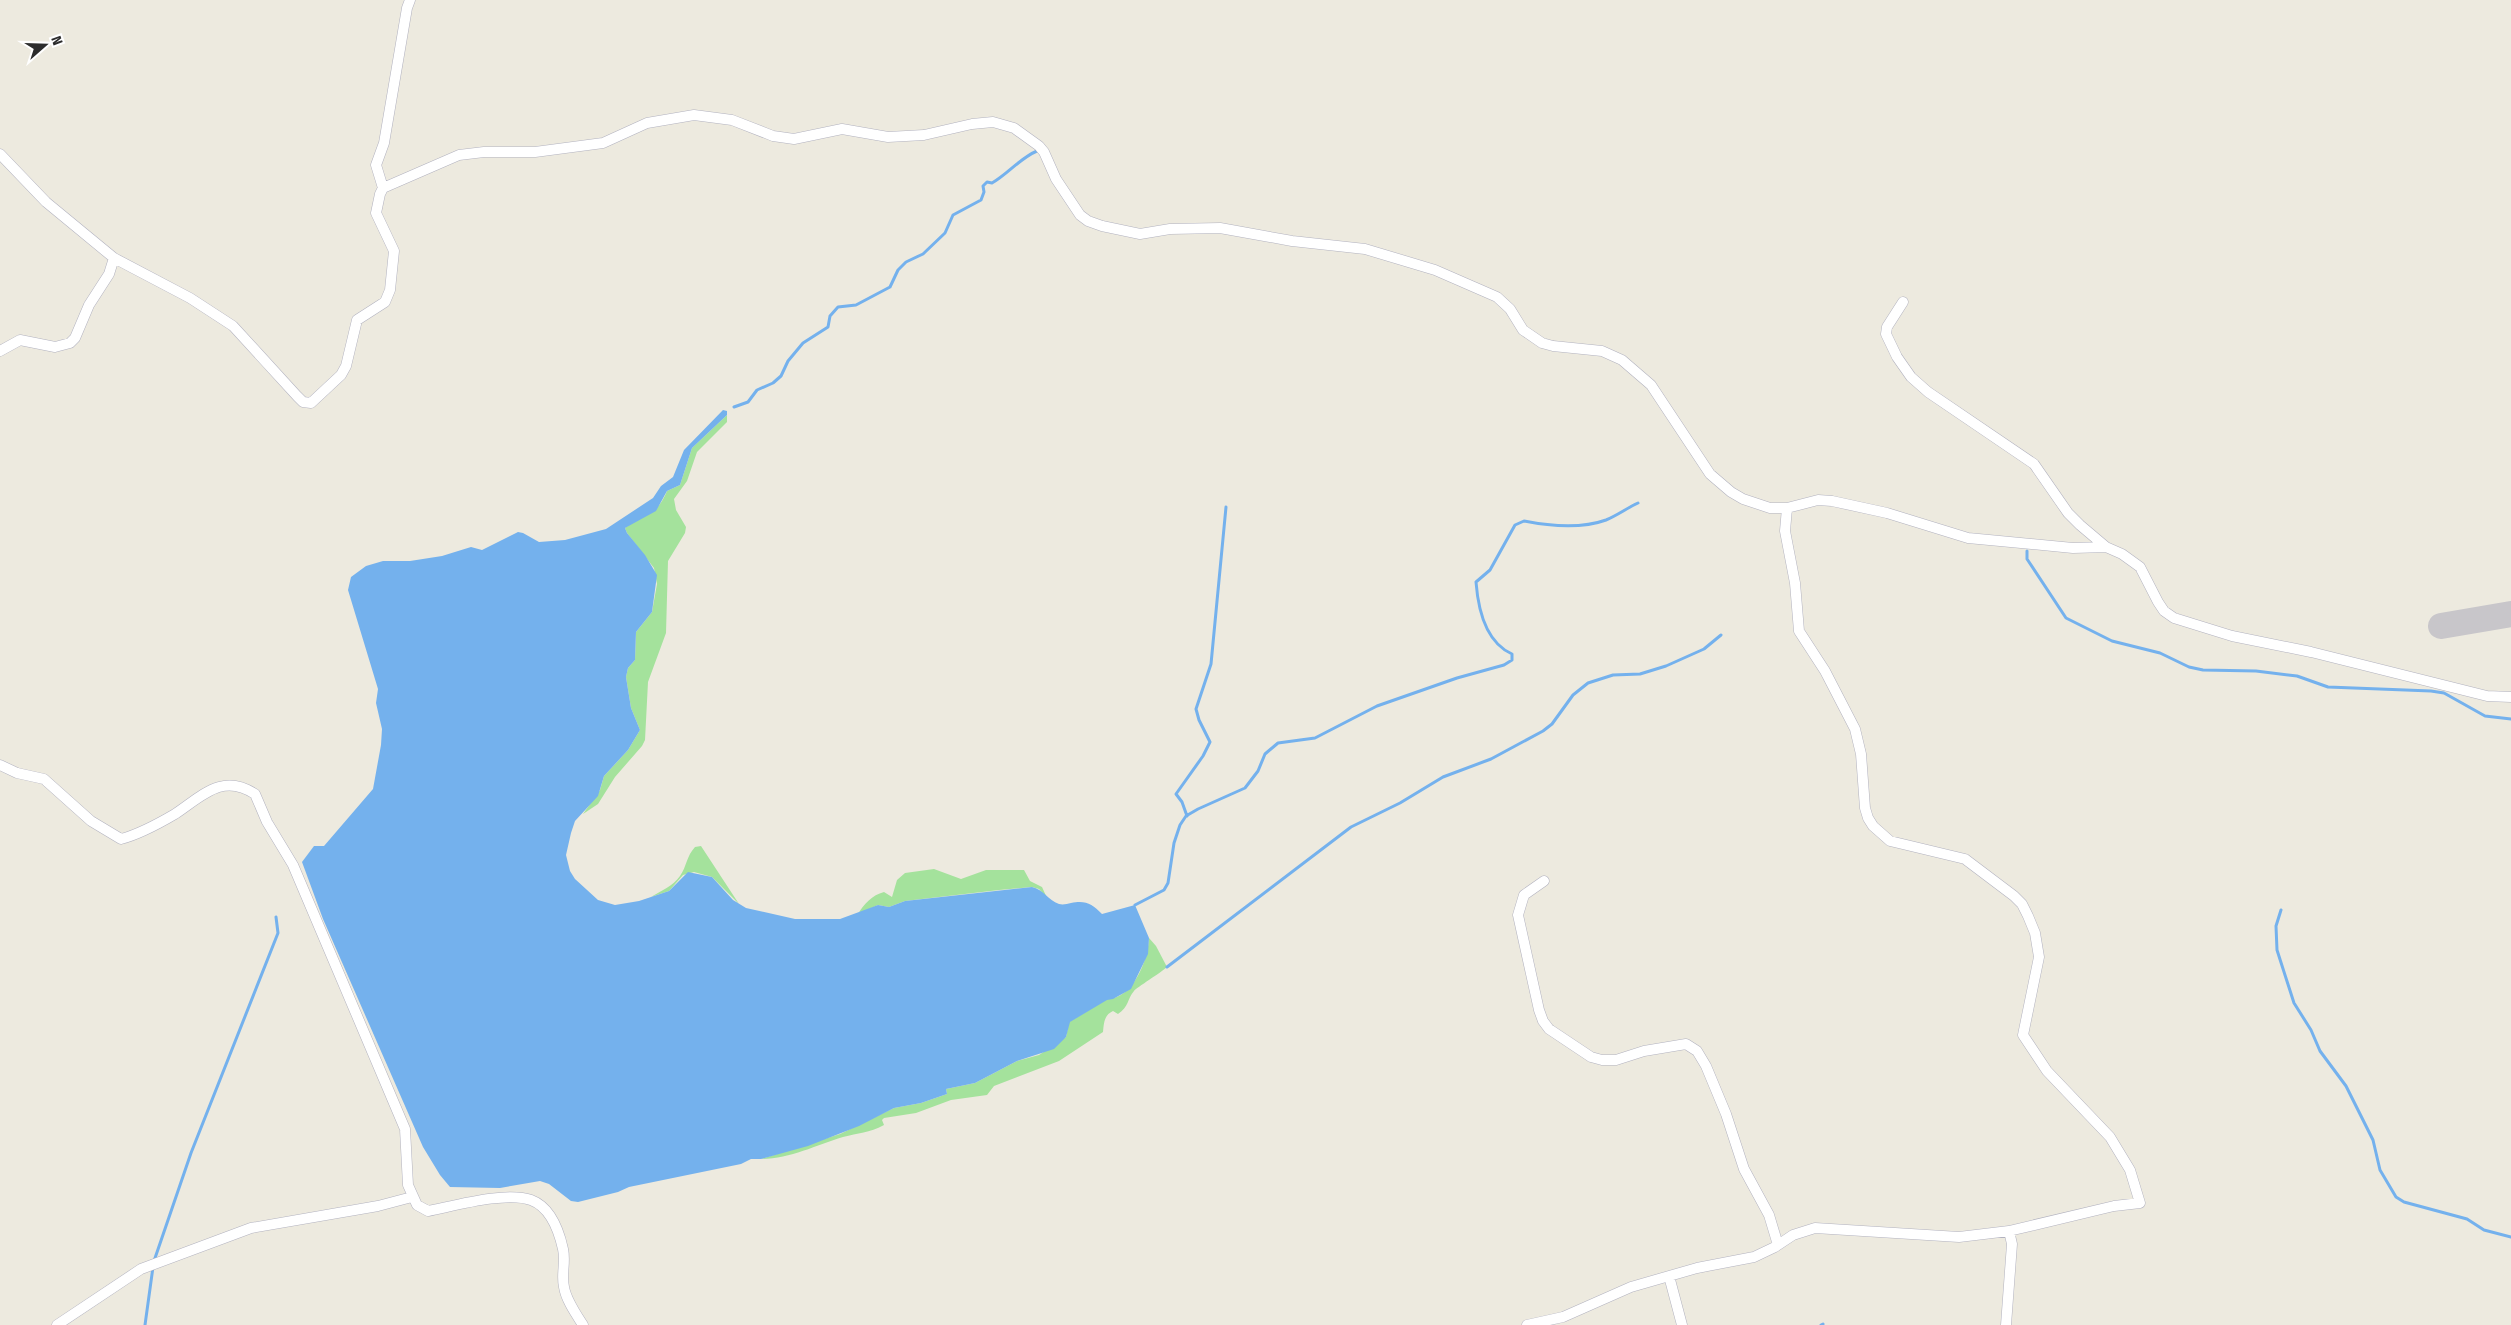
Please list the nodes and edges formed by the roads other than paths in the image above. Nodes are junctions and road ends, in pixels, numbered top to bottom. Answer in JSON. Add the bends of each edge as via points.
{"nodes":[{"id":1,"x":410,"y":0,"type":"edge"},
{"id":2,"x":0,"y":154,"type":"edge"},
{"id":3,"x":383,"y":188,"type":"junction"},
{"id":4,"x":114,"y":258,"type":"junction"},
{"id":5,"x":1903,"y":302,"type":"dead end"},
{"id":6,"x":0,"y":351,"type":"edge"},
{"id":7,"x":1787,"y":508,"type":"junction"},
{"id":8,"x":2106,"y":547,"type":"junction"},
{"id":9,"x":2511,"y":697,"type":"edge"},
{"id":10,"x":0,"y":765,"type":"edge"},
{"id":11,"x":1544,"y":881,"type":"dead end"},
{"id":12,"x":412,"y":1197,"type":"junction"},
{"id":13,"x":2010,"y":1231,"type":"junction"},
{"id":14,"x":1778,"y":1245,"type":"junction"},
{"id":15,"x":1670,"y":1276,"type":"junction"},
{"id":16,"x":57,"y":1325,"type":"edge"},
{"id":17,"x":583,"y":1325,"type":"edge"},
{"id":18,"x":1526,"y":1325,"type":"edge"},
{"id":19,"x":1682,"y":1325,"type":"edge"},
{"id":20,"x":2006,"y":1325,"type":"edge"}],
"edges":[{"from":1,"to":3,"type":"street","via":[[384,143],[376,165]]},
{"from":2,"to":4,"type":"street","via":[[46,202]]},
{"from":3,"to":4,"type":"street","via":[[376,213],[394,252],[390,290],[385,302],[357,320],[346,366],[341,375],[311,403],[303,402],[218,314]]},
{"from":3,"to":7,"type":"street","via":[[459,155],[542,151],[603,143],[647,123],[694,115],[732,120],[772,136],[794,139],[834,129],[901,137],[982,122],[1002,123],[1039,146],[1080,215],[1102,226],[1140,234],[1220,228],[1292,241],[1365,248],[1435,270],[1497,297],[1510,309],[1522,330],[1542,342],[1602,351],[1622,360],[1651,385],[1719,483],[1743,499]]},
{"from":4,"to":6,"type":"street","via":[[70,343],[55,347],[20,340]]},
{"from":5,"to":8,"type":"street","via":[[1886,334],[1911,377],[2034,464],[2068,513]]},
{"from":7,"to":8,"type":"street","via":[[1805,502],[1832,501],[1968,538],[2073,548]]},
{"from":7,"to":13,"type":"street","via":[[1785,531],[1795,583],[1799,631],[1825,671],[1855,730],[1868,818],[1890,840],[1965,859],[2022,904],[2035,933],[2039,957],[2023,1035],[2047,1071],[2110,1137],[2137,1188],[2140,1203],[2114,1206]]},
{"from":8,"to":9,"type":"street","via":[[2140,567],[2158,602],[2174,618],[2232,636],[2311,652],[2487,696]]},
{"from":10,"to":12,"type":"street","via":[[18,774],[44,779],[91,821],[121,839],[155,825],[221,786],[237,786],[255,794],[267,822],[293,865],[405,1129],[408,1185]]},
{"from":11,"to":14,"type":"street","via":[[1524,895],[1518,915],[1543,1021],[1560,1037],[1591,1057],[1602,1060],[1616,1060],[1644,1051],[1686,1044],[1697,1051],[1706,1066],[1744,1169],[1768,1215]]},
{"from":12,"to":16,"type":"street","via":[[252,1228],[141,1269]]},
{"from":12,"to":17,"type":"street","via":[[423,1210],[428,1211],[496,1199],[530,1199],[540,1206],[548,1213],[559,1235],[565,1262],[564,1290]]},
{"from":13,"to":14,"type":"street","via":[[1959,1237],[1815,1228],[1798,1232]]},
{"from":13,"to":20,"type":"street","via":[[2012,1244]]},
{"from":14,"to":15,"type":"street","via":[[1754,1257]]},
{"from":15,"to":18,"type":"street","via":[[1631,1287],[1563,1317]]},
{"from":15,"to":19,"type":"street"}]}
